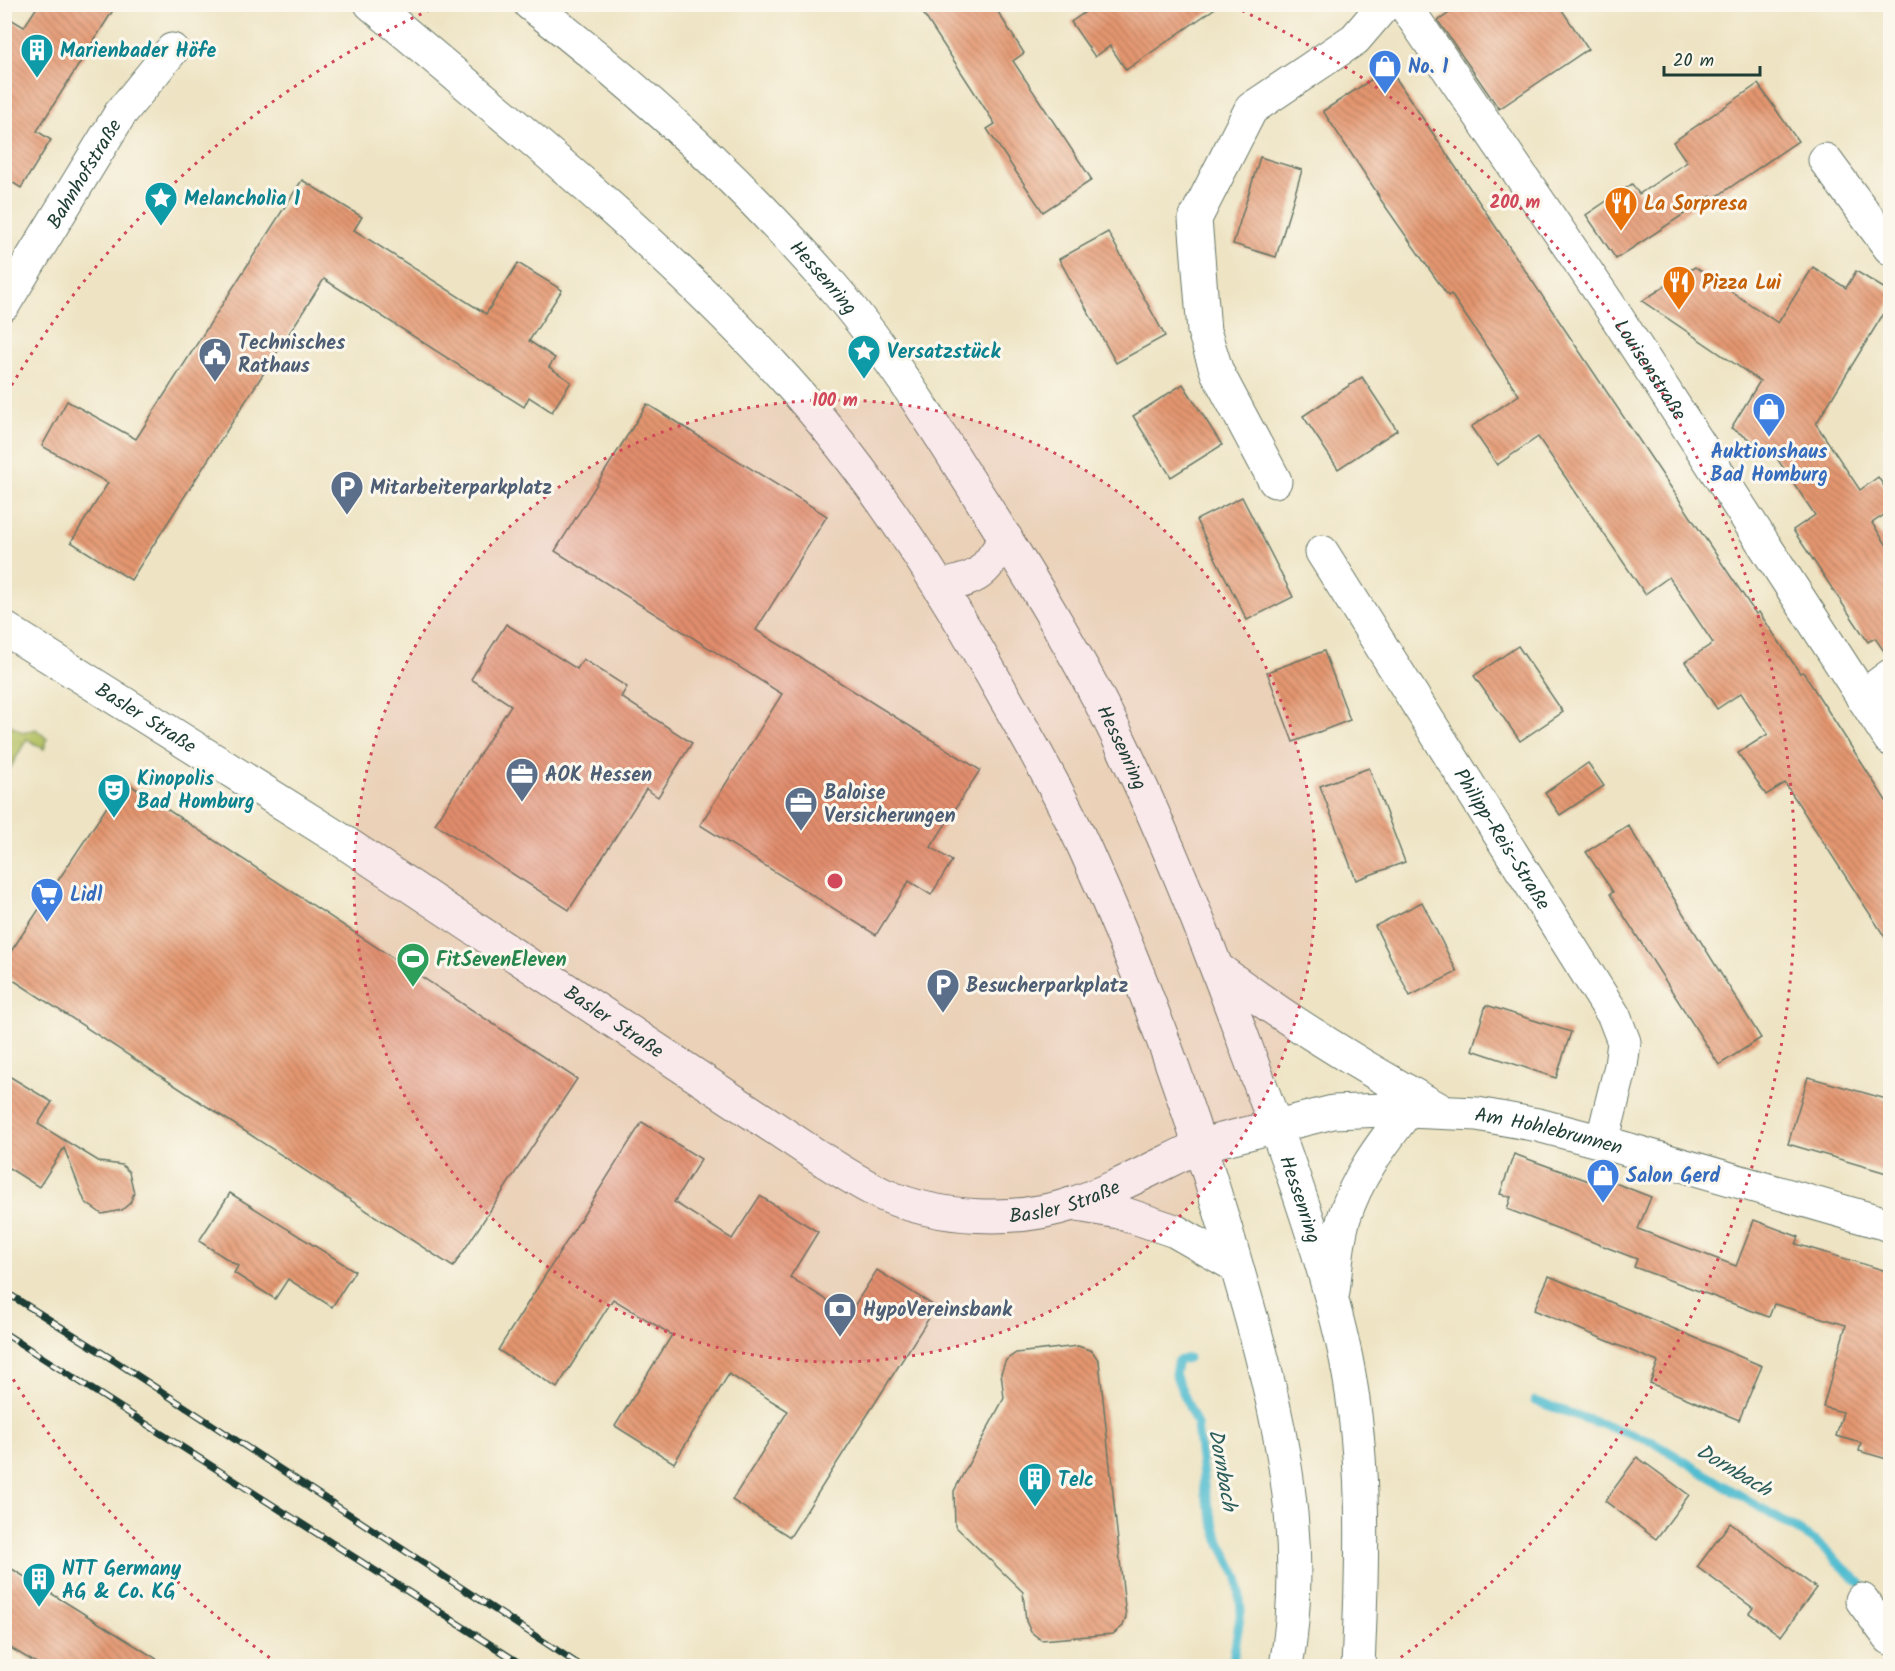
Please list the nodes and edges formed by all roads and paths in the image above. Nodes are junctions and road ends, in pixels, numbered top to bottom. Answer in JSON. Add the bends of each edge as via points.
{"nodes":[{"id":1,"x":371,"y":4,"type":"edge"},
{"id":2,"x":530,"y":4,"type":"edge"},
{"id":3,"x":1386,"y":4,"type":"edge"},
{"id":4,"x":1404,"y":4,"type":"edge"},
{"id":5,"x":172,"y":50,"type":"dead end"},
{"id":6,"x":1825,"y":160,"type":"dead end"},
{"id":7,"x":1890,"y":248,"type":"edge"},
{"id":8,"x":4,"y":304,"type":"edge"},
{"id":9,"x":1275,"y":481,"type":"dead end"},
{"id":10,"x":1006,"y":538,"type":"junction"},
{"id":11,"x":1323,"y":552,"type":"dead end"},
{"id":12,"x":942,"y":586,"type":"junction"},
{"id":13,"x":4,"y":628,"type":"edge"},
{"id":14,"x":1890,"y":676,"type":"edge"},
{"id":15,"x":1862,"y":697,"type":"junction"},
{"id":16,"x":1890,"y":739,"type":"edge"},
{"id":17,"x":1218,"y":969,"type":"junction"},
{"id":18,"x":1408,"y":1110,"type":"junction"},
{"id":19,"x":1445,"y":1112,"type":"junction"},
{"id":20,"x":1275,"y":1125,"type":"junction"},
{"id":21,"x":1602,"y":1142,"type":"junction"},
{"id":22,"x":1201,"y":1145,"type":"junction"},
{"id":23,"x":1071,"y":1204,"type":"junction"},
{"id":24,"x":1890,"y":1226,"type":"edge"},
{"id":25,"x":1236,"y":1266,"type":"junction"},
{"id":26,"x":1331,"y":1303,"type":"junction"},
{"id":27,"x":1862,"y":1600,"type":"dead end"},
{"id":28,"x":1890,"y":1638,"type":"edge"},
{"id":29,"x":1286,"y":1666,"type":"edge"},
{"id":30,"x":1358,"y":1666,"type":"edge"}],
"edges":[{"from":1,"to":12,"type":"street","via":[[604,203],[768,359],[824,423]]},
{"from":2,"to":10,"type":"street","name":"Hessenring","via":[[714,161],[842,297]]},
{"from":3,"to":9,"type":"street","via":[[1355,39],[1251,109],[1195,219],[1204,331],[1216,372]]},
{"from":4,"to":15,"type":"street","name":"Louisenstraße","via":[[1607,302]]},
{"from":5,"to":8,"type":"street","name":"Bahnhofstraße","via":[[120,114]]},
{"from":6,"to":7,"type":"street"},
{"from":10,"to":12,"type":"street","via":[[987,567],[971,579]]},
{"from":10,"to":17,"type":"street","name":"Hessenring","via":[[1124,750]]},
{"from":11,"to":21,"type":"street","name":"Philipp-Reis-Straße","via":[[1614,1016],[1624,1042]]},
{"from":12,"to":22,"type":"street","via":[[1084,848]]},
{"from":13,"to":23,"type":"street","name":"Basler Straße","via":[[338,838],[805,1148],[875,1190],[919,1206],[956,1213],[1008,1216]]},
{"from":14,"to":15,"type":"street"},
{"from":15,"to":16,"type":"street","name":"Louisenstraße"},
{"from":17,"to":19,"type":"street","via":[[1366,1070]]},
{"from":17,"to":20,"type":"street","name":"Hessenring"},
{"from":18,"to":19,"type":"street","name":"Am Hohlebrunnen"},
{"from":18,"to":20,"type":"street","name":"Am Hohlebrunnen","via":[[1333,1112]]},
{"from":18,"to":26,"type":"street","via":[[1374,1153],[1359,1181],[1344,1219]]},
{"from":19,"to":21,"type":"street","name":"Am Hohlebrunnen","via":[[1538,1125]]},
{"from":20,"to":22,"type":"street","name":"Am Hohlebrunnen"},
{"from":20,"to":26,"type":"street","name":"Hessenring"},
{"from":21,"to":24,"type":"street","name":"Am Hohlebrunnen"},
{"from":22,"to":23,"type":"street","name":"Basler Straße"},
{"from":22,"to":25,"type":"street"},
{"from":23,"to":25,"type":"street","via":[[1119,1212],[1175,1231]]},
{"from":25,"to":29,"type":"street","via":[[1272,1401],[1293,1532],[1294,1590]]},
{"from":26,"to":30,"type":"street","name":"Hessenring","via":[[1342,1340],[1362,1492]]},
{"from":27,"to":28,"type":"street"}]}
